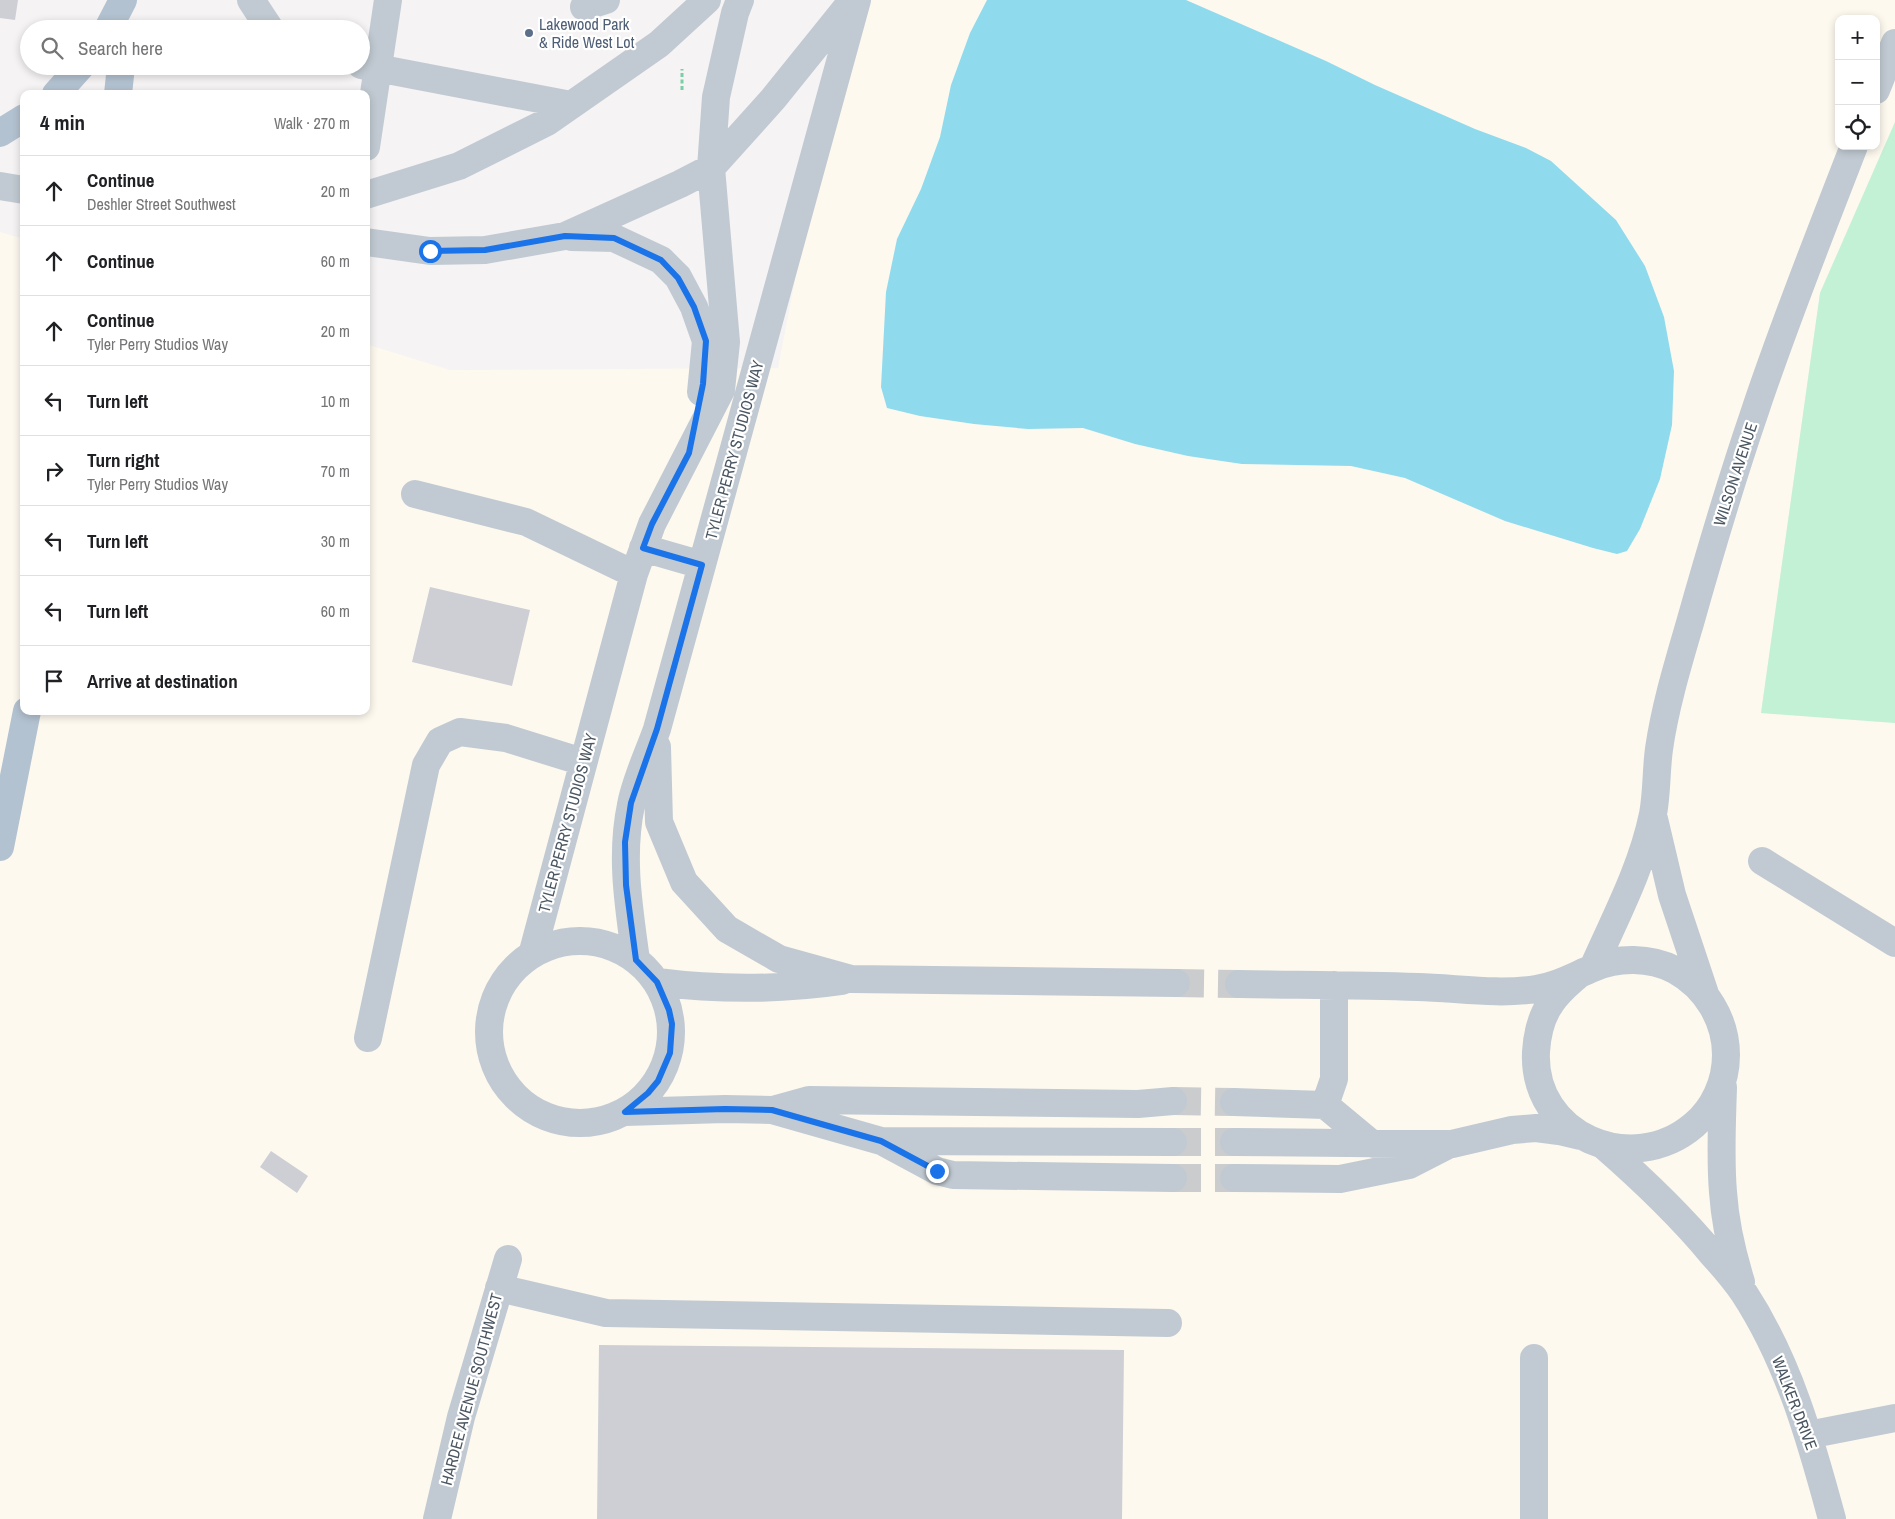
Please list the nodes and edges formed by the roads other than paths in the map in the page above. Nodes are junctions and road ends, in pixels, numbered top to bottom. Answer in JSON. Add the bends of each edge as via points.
{"nodes":[{"id":1,"x":123,"y":0,"type":"edge"},
{"id":2,"x":128,"y":0,"type":"edge"},
{"id":3,"x":251,"y":0,"type":"edge"},
{"id":4,"x":388,"y":0,"type":"edge"},
{"id":5,"x":707,"y":0,"type":"edge"},
{"id":6,"x":740,"y":0,"type":"edge"},
{"id":7,"x":855,"y":0,"type":"edge"},
{"id":8,"x":113,"y":20,"type":"edge"},
{"id":9,"x":126,"y":20,"type":"edge"},
{"id":10,"x":264,"y":20,"type":"edge"},
{"id":11,"x":1895,"y":43,"type":"edge"},
{"id":12,"x":370,"y":66,"type":"edge"},
{"id":13,"x":73,"y":75,"type":"edge"},
{"id":14,"x":120,"y":75,"type":"edge"},
{"id":15,"x":370,"y":75,"type":"edge"},
{"id":16,"x":1880,"y":80,"type":"edge"},
{"id":17,"x":60,"y":90,"type":"edge"},
{"id":18,"x":118,"y":90,"type":"edge"},
{"id":19,"x":369,"y":90,"type":"edge"},
{"id":20,"x":571,"y":105,"type":"junction"},
{"id":21,"x":20,"y":120,"type":"edge"},
{"id":22,"x":0,"y":133,"type":"edge"},
{"id":23,"x":1852,"y":150,"type":"edge"},
{"id":24,"x":711,"y":168,"type":"junction"},
{"id":25,"x":0,"y":186,"type":"edge"},
{"id":26,"x":20,"y":189,"type":"edge"},
{"id":27,"x":370,"y":194,"type":"edge"},
{"id":28,"x":565,"y":236,"type":"junction"},
{"id":29,"x":370,"y":243,"type":"edge"},
{"id":30,"x":689,"y":453,"type":"junction"},
{"id":31,"x":415,"y":494,"type":"dead end"},
{"id":32,"x":643,"y":548,"type":"junction"},
{"id":33,"x":702,"y":565,"type":"junction"},
{"id":34,"x":634,"y":574,"type":"junction"},
{"id":35,"x":26,"y":715,"type":"edge"},
{"id":36,"x":657,"y":729,"type":"junction"},
{"id":37,"x":583,"y":762,"type":"junction"},
{"id":38,"x":1653,"y":813,"type":"junction"},
{"id":39,"x":0,"y":847,"type":"edge"},
{"id":40,"x":1762,"y":861,"type":"dead end"},
{"id":41,"x":1895,"y":943,"type":"edge"},
{"id":42,"x":532,"y":954,"type":"junction"},
{"id":43,"x":636,"y":960,"type":"junction"},
{"id":44,"x":1585,"y":972,"type":"junction"},
{"id":45,"x":851,"y":979,"type":"junction"},
{"id":46,"x":657,"y":982,"type":"junction"},
{"id":47,"x":1176,"y":983,"type":"tunnel mouth"},
{"id":48,"x":1239,"y":984,"type":"tunnel mouth"},
{"id":49,"x":1334,"y":985,"type":"junction"},
{"id":50,"x":1706,"y":996,"type":"junction"},
{"id":51,"x":368,"y":1038,"type":"dead end"},
{"id":52,"x":1723,"y":1078,"type":"junction"},
{"id":53,"x":1173,"y":1101,"type":"tunnel mouth"},
{"id":54,"x":1234,"y":1102,"type":"tunnel mouth"},
{"id":55,"x":1324,"y":1105,"type":"junction"},
{"id":56,"x":772,"y":1110,"type":"junction"},
{"id":57,"x":625,"y":1112,"type":"junction"},
{"id":58,"x":881,"y":1141,"type":"junction"},
{"id":59,"x":1592,"y":1141,"type":"junction"},
{"id":60,"x":1172,"y":1142,"type":"tunnel mouth"},
{"id":61,"x":1234,"y":1142,"type":"tunnel mouth"},
{"id":62,"x":1372,"y":1144,"type":"junction"},
{"id":63,"x":1452,"y":1144,"type":"junction"},
{"id":64,"x":1173,"y":1178,"type":"tunnel mouth"},
{"id":65,"x":1234,"y":1178,"type":"tunnel mouth"},
{"id":66,"x":508,"y":1259,"type":"dead end"},
{"id":67,"x":499,"y":1288,"type":"junction"},
{"id":68,"x":1744,"y":1293,"type":"junction"},
{"id":69,"x":1168,"y":1323,"type":"dead end"},
{"id":70,"x":1534,"y":1358,"type":"dead end"},
{"id":71,"x":1895,"y":1418,"type":"edge"},
{"id":72,"x":1808,"y":1434,"type":"junction"},
{"id":73,"x":437,"y":1519,"type":"edge"},
{"id":74,"x":1534,"y":1519,"type":"edge"},
{"id":75,"x":1832,"y":1519,"type":"edge"}],
"edges":[{"from":1,"to":8,"type":"main road"},
{"from":2,"to":9,"type":"main road"},
{"from":3,"to":10,"type":"street"},
{"from":4,"to":12,"type":"street"},
{"from":5,"to":20,"type":"street","via":[[659,44]]},
{"from":6,"to":24,"type":"street","name":"TYLER PERRY STUDIOS WAY","via":[[716,98]]},
{"from":7,"to":24,"type":"street"},
{"from":7,"to":33,"type":"street","name":"TYLER PERRY STUDIOS WAY"},
{"from":11,"to":16,"type":"street"},
{"from":12,"to":20,"type":"street"},
{"from":13,"to":17,"type":"main road"},
{"from":14,"to":18,"type":"main road"},
{"from":15,"to":19,"type":"street"},
{"from":20,"to":27,"type":"street","via":[[547,122],[459,166]]},
{"from":21,"to":22,"type":"main road"},
{"from":23,"to":38,"type":"street","name":"WILSON AVENUE","via":[[1764,385],[1715,537],[1664,719]]},
{"from":24,"to":28,"type":"street"},
{"from":24,"to":30,"type":"street","name":"TYLER PERRY STUDIOS WAY","via":[[726,342],[721,390]]},
{"from":25,"to":26,"type":"street"},
{"from":28,"to":29,"type":"street","via":[[485,250],[430,251]]},
{"from":28,"to":30,"type":"street","via":[[614,238],[661,260],[678,278],[694,307],[706,341],[703,384]]},
{"from":30,"to":32,"type":"street","name":"TYLER PERRY STUDIOS WAY"},
{"from":31,"to":34,"type":"street","via":[[526,522]]},
{"from":32,"to":33,"type":"street"},
{"from":32,"to":34,"type":"street","name":"TYLER PERRY STUDIOS WAY"},
{"from":33,"to":36,"type":"street","name":"TYLER PERRY STUDIOS WAY"},
{"from":34,"to":37,"type":"street","name":"TYLER PERRY STUDIOS WAY"},
{"from":35,"to":39,"type":"main road"},
{"from":36,"to":43,"type":"street","name":"TYLER PERRY STUDIOS WAY","via":[[631,803],[625,842],[626,885]]},
{"from":36,"to":45,"type":"street","via":[[659,822],[684,882],[727,929],[764,951],[779,959]]},
{"from":37,"to":42,"type":"street","name":"TYLER PERRY STUDIOS WAY"},
{"from":37,"to":51,"type":"street","via":[[506,738],[460,732],[440,740],[426,765]]},
{"from":38,"to":44,"type":"street","via":[[1633,878]]},
{"from":38,"to":50,"type":"street","via":[[1672,895]]},
{"from":40,"to":41,"type":"street"},
{"from":42,"to":43,"type":"street","via":[[557,944],[585,941],[612,947]]},
{"from":42,"to":57,"type":"street","via":[[510,973],[491,1010],[491,1053],[501,1079],[530,1108],[556,1121],[584,1124]]},
{"from":43,"to":46,"type":"street"},
{"from":44,"to":49,"type":"street","via":[[1559,984],[1515,991]]},
{"from":44,"to":50,"type":"street","via":[[1613,961],[1654,962],[1691,981]]},
{"from":44,"to":59,"type":"street","name":"WALKER DRIVE","via":[[1563,988],[1551,1002],[1542,1019],[1536,1060],[1540,1084],[1548,1103],[1562,1120]]},
{"from":45,"to":46,"type":"street","via":[[773,988],[700,988]]},
{"from":45,"to":47,"type":"street"},
{"from":46,"to":57,"type":"street","via":[[672,1024],[670,1053],[658,1081]]},
{"from":48,"to":49,"type":"street"},
{"from":49,"to":55,"type":"street","via":[[1334,1079]]},
{"from":50,"to":52,"type":"street","via":[[1718,1015],[1724,1034]]},
{"from":52,"to":59,"type":"street","via":[[1716,1099],[1702,1118],[1687,1132],[1668,1142],[1645,1149],[1624,1150]]},
{"from":52,"to":68,"type":"street","name":"WALKER DRIVE","via":[[1723,1192],[1734,1260]]},
{"from":53,"to":56,"type":"street","via":[[1138,1104],[809,1100]]},
{"from":54,"to":55,"type":"street"},
{"from":55,"to":62,"type":"street"},
{"from":56,"to":57,"type":"street"},
{"from":56,"to":58,"type":"street"},
{"from":58,"to":60,"type":"street"},
{"from":58,"to":64,"type":"street","via":[[937,1171],[953,1175]]},
{"from":59,"to":63,"type":"street","via":[[1536,1128],[1512,1130]]},
{"from":59,"to":68,"type":"street","name":"WALKER DRIVE","via":[[1627,1166],[1675,1212]]},
{"from":61,"to":62,"type":"street"},
{"from":62,"to":63,"type":"street"},
{"from":63,"to":65,"type":"street","via":[[1409,1165],[1340,1179]]},
{"from":66,"to":67,"type":"street","name":"HARDEE AVENUE SOUTHWEST"},
{"from":67,"to":69,"type":"street","via":[[606,1313]]},
{"from":67,"to":73,"type":"street","name":"HARDEE AVENUE SOUTHWEST","via":[[461,1417]]},
{"from":68,"to":72,"type":"street","name":"WALKER DRIVE","via":[[1792,1387]]},
{"from":70,"to":74,"type":"street"},
{"from":71,"to":72,"type":"street"},
{"from":72,"to":75,"type":"street","name":"WALKER DRIVE"}]}
